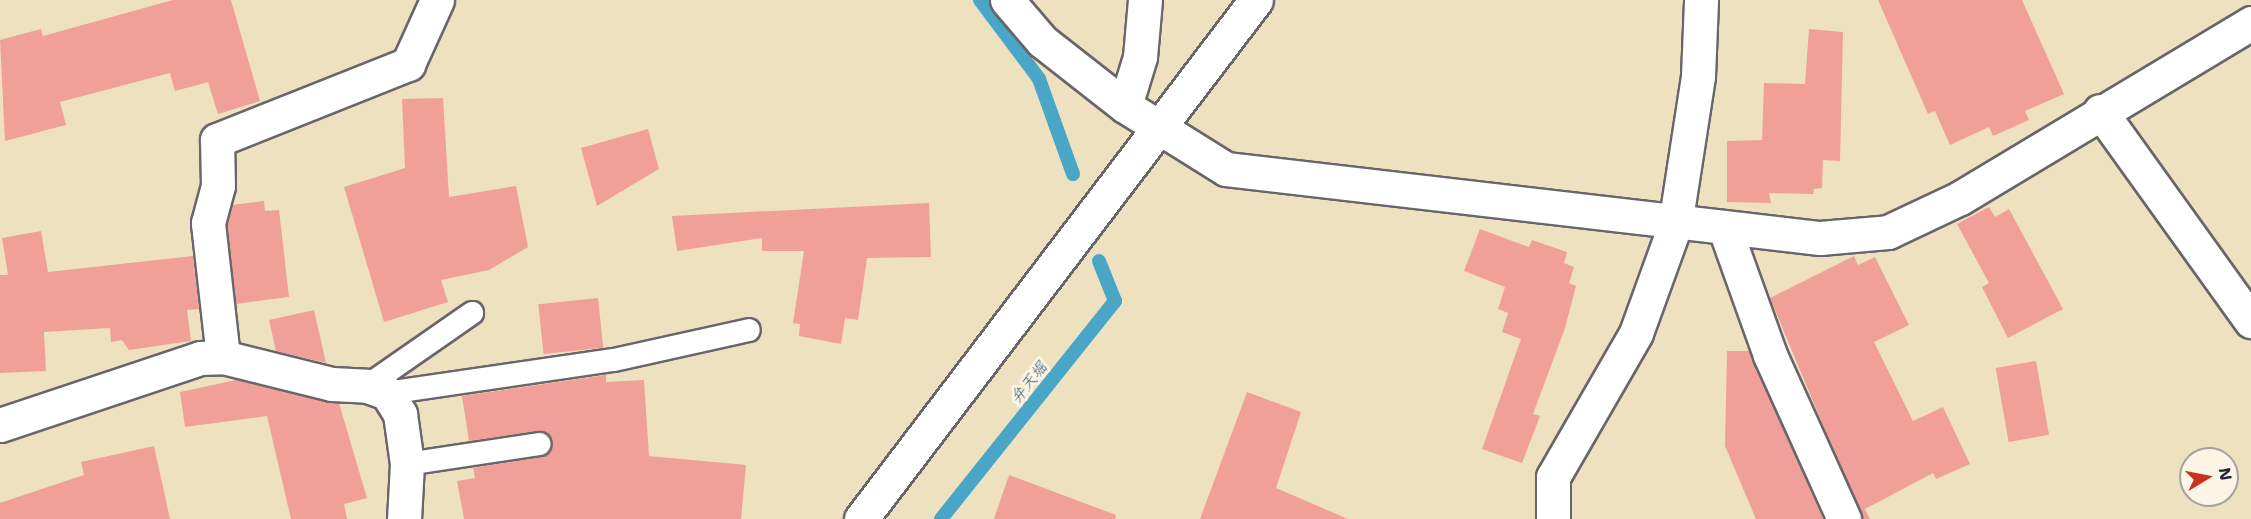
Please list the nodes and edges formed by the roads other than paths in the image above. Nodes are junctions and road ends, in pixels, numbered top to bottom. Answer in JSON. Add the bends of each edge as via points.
{"nodes":[{"id":1,"x":437,"y":0,"type":"edge"},
{"id":2,"x":1007,"y":0,"type":"edge"},
{"id":3,"x":1145,"y":0,"type":"edge"},
{"id":4,"x":1256,"y":0,"type":"edge"},
{"id":5,"x":1701,"y":0,"type":"edge"},
{"id":6,"x":2251,"y":23,"type":"edge"},
{"id":7,"x":1125,"y":106,"type":"junction"},
{"id":8,"x":2100,"y":111,"type":"junction"},
{"id":9,"x":1161,"y":129,"type":"junction"},
{"id":10,"x":1675,"y":225,"type":"junction"},
{"id":11,"x":1725,"y":229,"type":"junction"},
{"id":12,"x":472,"y":313,"type":"dead end"},
{"id":13,"x":2251,"y":321,"type":"edge"},
{"id":14,"x":749,"y":330,"type":"dead end"},
{"id":15,"x":223,"y":357,"type":"junction"},
{"id":16,"x":377,"y":389,"type":"junction"},
{"id":17,"x":0,"y":425,"type":"edge"},
{"id":18,"x":539,"y":444,"type":"dead end"},
{"id":19,"x":407,"y":464,"type":"junction"},
{"id":20,"x":404,"y":519,"type":"edge"},
{"id":21,"x":861,"y":519,"type":"edge"},
{"id":22,"x":1553,"y":519,"type":"edge"},
{"id":23,"x":1844,"y":519,"type":"edge"}],
"edges":[{"from":1,"to":15,"type":"street","via":[[408,63],[217,140],[218,186],[208,223]]},
{"from":2,"to":7,"type":"street","via":[[1042,41]]},
{"from":3,"to":7,"type":"street","via":[[1140,57]]},
{"from":4,"to":9,"type":"street"},
{"from":5,"to":10,"type":"street","via":[[1698,76]]},
{"from":6,"to":8,"type":"street"},
{"from":7,"to":9,"type":"street"},
{"from":8,"to":11,"type":"street","via":[[1960,198],[1888,232],[1820,238]]},
{"from":8,"to":13,"type":"street"},
{"from":9,"to":10,"type":"street","via":[[1226,170]]},
{"from":9,"to":21,"type":"street"},
{"from":10,"to":11,"type":"street"},
{"from":10,"to":22,"type":"street","via":[[1636,333],[1553,477]]},
{"from":11,"to":23,"type":"street","via":[[1770,355]]},
{"from":12,"to":16,"type":"lane"},
{"from":14,"to":16,"type":"lane","via":[[614,360]]},
{"from":15,"to":16,"type":"street","via":[[332,384]]},
{"from":15,"to":17,"type":"street","via":[[200,358]]},
{"from":16,"to":19,"type":"street","via":[[400,414]]},
{"from":18,"to":19,"type":"lane"},
{"from":19,"to":20,"type":"street"}]}
